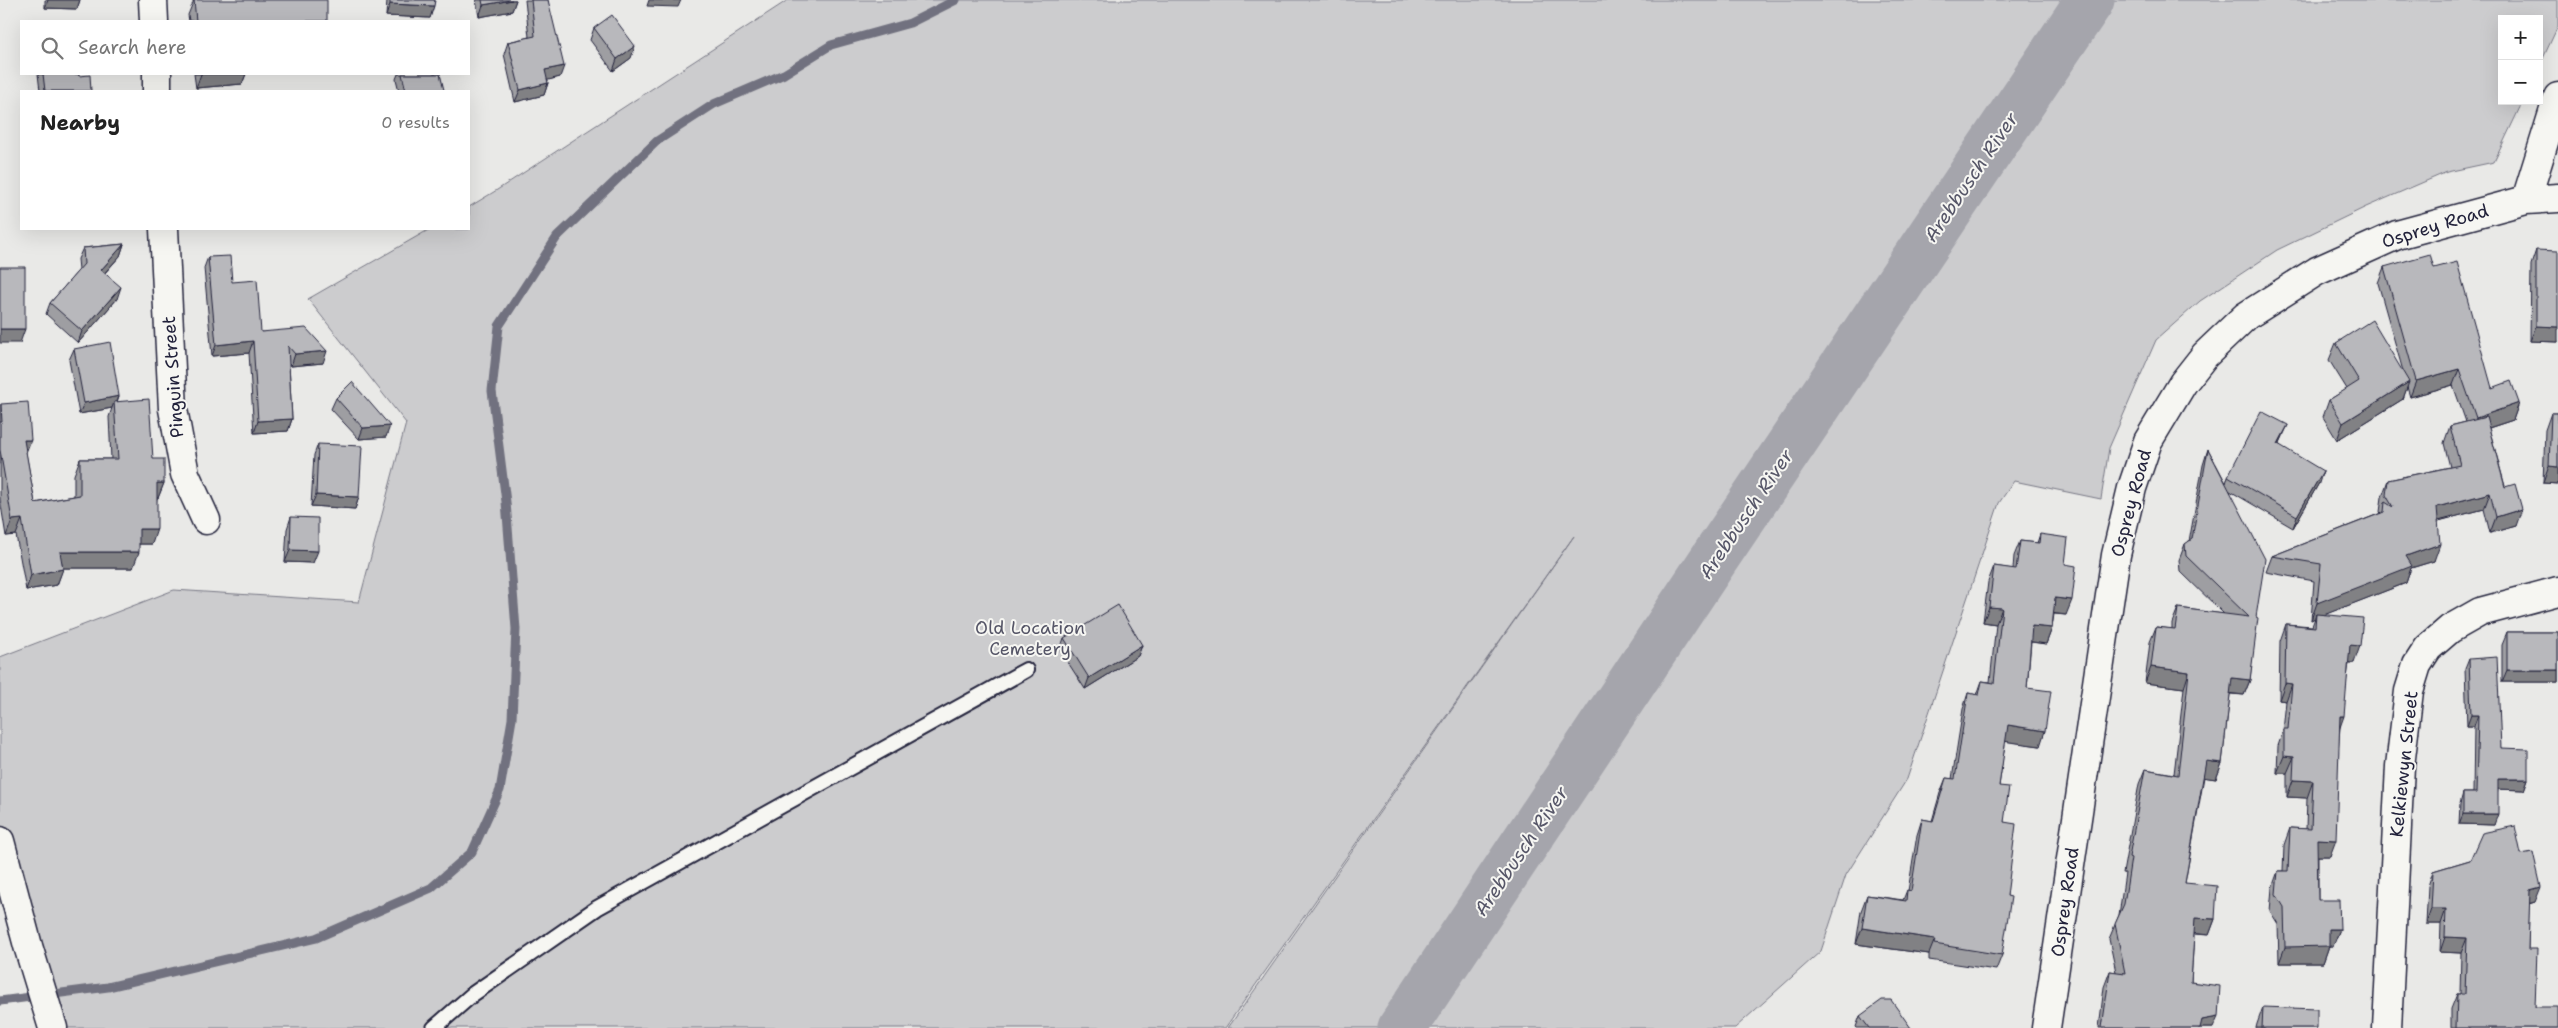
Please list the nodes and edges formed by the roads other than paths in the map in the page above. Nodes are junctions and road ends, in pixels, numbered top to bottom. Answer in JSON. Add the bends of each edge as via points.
{"nodes":[{"id":1,"x":153,"y":0,"type":"edge"},
{"id":2,"x":154,"y":20,"type":"edge"},
{"id":3,"x":156,"y":75,"type":"edge"},
{"id":4,"x":157,"y":90,"type":"edge"},
{"id":5,"x":2558,"y":97,"type":"edge"},
{"id":6,"x":2558,"y":198,"type":"edge"},
{"id":7,"x":2526,"y":200,"type":"junction"},
{"id":8,"x":164,"y":230,"type":"edge"},
{"id":9,"x":206,"y":520,"type":"dead end"},
{"id":10,"x":2558,"y":591,"type":"edge"},
{"id":11,"x":1026,"y":670,"type":"dead end"},
{"id":12,"x":0,"y":841,"type":"edge"},
{"id":13,"x":53,"y":1026,"type":"edge"},
{"id":14,"x":434,"y":1028,"type":"edge"},
{"id":15,"x":2046,"y":1028,"type":"edge"},
{"id":16,"x":2387,"y":1028,"type":"edge"}],
"edges":[{"from":1,"to":2,"type":"street"},
{"from":3,"to":4,"type":"street"},
{"from":5,"to":7,"type":"street"},
{"from":6,"to":7,"type":"street","name":"Osprey Road"},
{"from":7,"to":15,"type":"street","name":"Osprey Road","via":[[2397,234],[2317,271],[2246,316],[2205,355],[2148,441],[2132,488],[2116,555]]},
{"from":8,"to":9,"type":"street","name":"Pinguin Street","via":[[173,409],[185,474]]},
{"from":10,"to":16,"type":"street","name":"Kelkiewyn Street","via":[[2480,612],[2450,629],[2428,648],[2417,665],[2409,691],[2400,766]]},
{"from":11,"to":14,"type":"lane","via":[[597,908],[473,994]]},
{"from":12,"to":13,"type":"street"}]}
